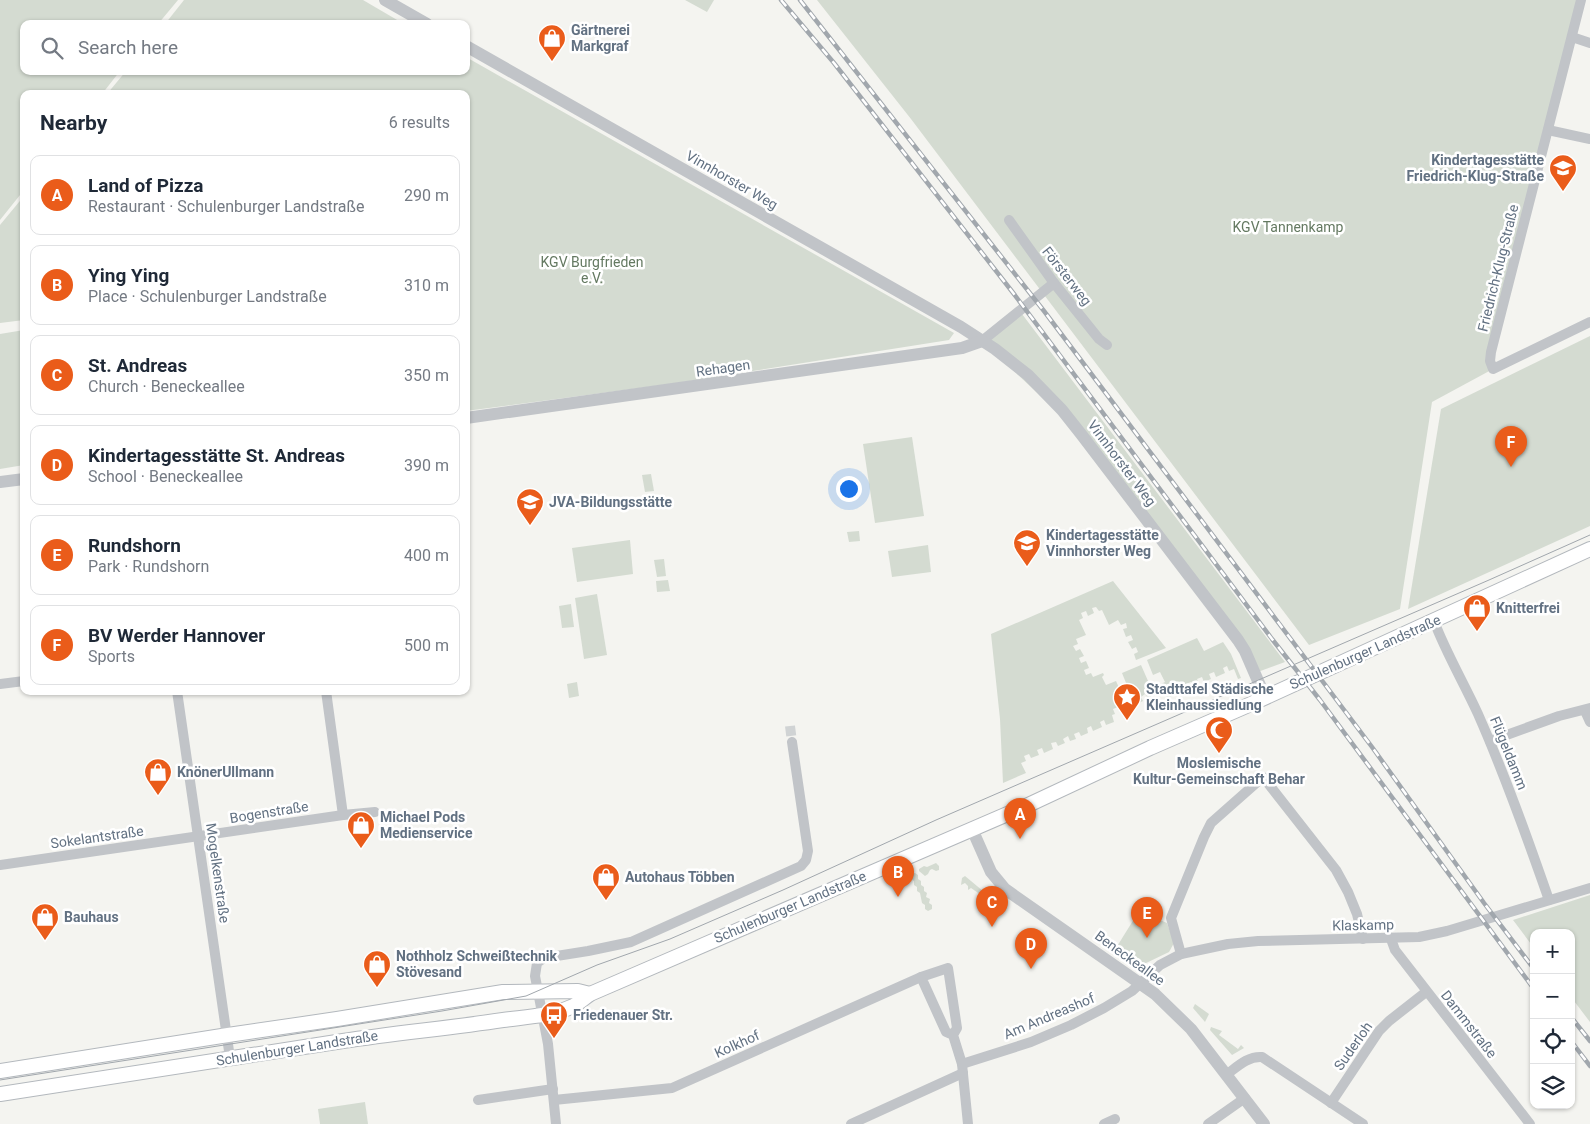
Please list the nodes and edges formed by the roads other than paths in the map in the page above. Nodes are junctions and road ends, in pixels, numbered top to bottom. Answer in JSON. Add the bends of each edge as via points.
{"nodes":[{"id":1,"x":385,"y":0,"type":"edge"},
{"id":2,"x":1581,"y":0,"type":"edge"},
{"id":3,"x":420,"y":20,"type":"edge"},
{"id":4,"x":1572,"y":36,"type":"junction"},
{"id":5,"x":1590,"y":43,"type":"edge"},
{"id":6,"x":470,"y":48,"type":"edge"},
{"id":7,"x":1548,"y":130,"type":"junction"},
{"id":8,"x":1590,"y":139,"type":"edge"},
{"id":9,"x":1009,"y":220,"type":"dead end"},
{"id":10,"x":1054,"y":284,"type":"junction"},
{"id":11,"x":1590,"y":322,"type":"edge"},
{"id":12,"x":982,"y":340,"type":"junction"},
{"id":13,"x":1107,"y":345,"type":"dead end"},
{"id":14,"x":470,"y":417,"type":"edge"},
{"id":15,"x":20,"y":480,"type":"edge"},
{"id":16,"x":0,"y":482,"type":"edge"},
{"id":17,"x":1590,"y":549,"type":"edge"},
{"id":18,"x":1434,"y":621,"type":"junction"},
{"id":19,"x":20,"y":682,"type":"edge"},
{"id":20,"x":0,"y":684,"type":"edge"},
{"id":21,"x":179,"y":695,"type":"edge"},
{"id":22,"x":327,"y":695,"type":"edge"},
{"id":23,"x":1265,"y":697,"type":"junction"},
{"id":24,"x":1587,"y":709,"type":"edge"},
{"id":25,"x":1590,"y":722,"type":"edge"},
{"id":26,"x":1490,"y":741,"type":"junction"},
{"id":27,"x":792,"y":742,"type":"tunnel mouth"},
{"id":28,"x":375,"y":812,"type":"dead end"},
{"id":29,"x":343,"y":815,"type":"junction"},
{"id":30,"x":972,"y":829,"type":"junction"},
{"id":31,"x":199,"y":837,"type":"junction"},
{"id":32,"x":0,"y":865,"type":"edge"},
{"id":33,"x":1590,"y":888,"type":"edge"},
{"id":34,"x":1549,"y":900,"type":"junction"},
{"id":35,"x":1363,"y":939,"type":"junction"},
{"id":36,"x":1390,"y":939,"type":"junction"},
{"id":37,"x":1181,"y":954,"type":"junction"},
{"id":38,"x":921,"y":977,"type":"junction"},
{"id":39,"x":1141,"y":983,"type":"junction"},
{"id":40,"x":537,"y":992,"type":"junction"},
{"id":41,"x":1426,"y":992,"type":"junction"},
{"id":42,"x":590,"y":994,"type":"junction"},
{"id":43,"x":542,"y":1015,"type":"junction"},
{"id":44,"x":949,"y":1034,"type":"junction"},
{"id":45,"x":228,"y":1035,"type":"junction"},
{"id":46,"x":230,"y":1058,"type":"junction"},
{"id":47,"x":963,"y":1068,"type":"junction"},
{"id":48,"x":0,"y":1071,"type":"edge"},
{"id":49,"x":1226,"y":1074,"type":"junction"},
{"id":50,"x":0,"y":1094,"type":"edge"},
{"id":51,"x":554,"y":1095,"type":"junction"},
{"id":52,"x":1244,"y":1098,"type":"junction"},
{"id":53,"x":478,"y":1100,"type":"dead end"},
{"id":54,"x":1331,"y":1103,"type":"junction"},
{"id":55,"x":1115,"y":1119,"type":"dead end"},
{"id":56,"x":556,"y":1124,"type":"edge"},
{"id":57,"x":851,"y":1124,"type":"edge"},
{"id":58,"x":968,"y":1124,"type":"edge"},
{"id":59,"x":1104,"y":1124,"type":"edge"},
{"id":60,"x":1208,"y":1124,"type":"edge"},
{"id":61,"x":1264,"y":1124,"type":"edge"},
{"id":62,"x":1363,"y":1124,"type":"edge"},
{"id":63,"x":1530,"y":1124,"type":"edge"}],
"edges":[{"from":1,"to":3,"type":"street"},
{"from":2,"to":4,"type":"street","name":"Friedrich-Klug-Straße"},
{"from":4,"to":5,"type":"street"},
{"from":4,"to":7,"type":"street","name":"Friedrich-Klug-Straße"},
{"from":6,"to":12,"type":"street","name":"Vinnhorster Weg"},
{"from":7,"to":8,"type":"street"},
{"from":7,"to":11,"type":"street","name":"Friedrich-Klug-Straße","via":[[1491,352],[1493,369]]},
{"from":9,"to":10,"type":"street","name":"Försterweg"},
{"from":10,"to":12,"type":"street"},
{"from":10,"to":13,"type":"street","name":"Försterweg"},
{"from":12,"to":14,"type":"street","name":"Rehagen","via":[[962,348]]},
{"from":12,"to":23,"type":"street","name":"Vinnhorster Weg","via":[[1028,375],[1062,410],[1238,640]]},
{"from":15,"to":16,"type":"street"},
{"from":17,"to":18,"type":"main road","name":"Schulenburger Landstraße"},
{"from":18,"to":23,"type":"main road","name":"Schulenburger Landstraße"},
{"from":18,"to":26,"type":"street","name":"Flügeldamm"},
{"from":19,"to":20,"type":"street"},
{"from":21,"to":31,"type":"street","name":"Mogelkenstraße"},
{"from":22,"to":29,"type":"street"},
{"from":23,"to":30,"type":"main road","name":"Schulenburger Landstraße"},
{"from":24,"to":25,"type":"street"},
{"from":24,"to":26,"type":"street"},
{"from":26,"to":34,"type":"street","name":"Flügeldamm"},
{"from":27,"to":40,"type":"street","via":[[808,851],[801,866],[631,942],[544,958],[535,969]]},
{"from":28,"to":29,"type":"street","name":"Bogenstraße"},
{"from":29,"to":31,"type":"street","name":"Bogenstraße"},
{"from":30,"to":39,"type":"street","name":"Beneckeallee","via":[[991,872],[1005,889]]},
{"from":30,"to":42,"type":"main road","name":"Schulenburger Landstraße"},
{"from":31,"to":32,"type":"street","name":"Sokelantstraße"},
{"from":31,"to":45,"type":"street","name":"Mogelkenstraße"},
{"from":33,"to":34,"type":"street","name":"Klaskamp"},
{"from":34,"to":36,"type":"street","name":"Klaskamp","via":[[1447,931]]},
{"from":35,"to":36,"type":"street","name":"Klaskamp"},
{"from":35,"to":37,"type":"street","name":"Klaskamp","via":[[1258,941]]},
{"from":35,"to":37,"type":"street","via":[[1357,914],[1336,870],[1263,777],[1211,824],[1204,837],[1171,918]]},
{"from":36,"to":41,"type":"street","name":"Dammstraße"},
{"from":37,"to":39,"type":"street","name":"Klaskamp","via":[[1160,965]]},
{"from":38,"to":44,"type":"street"},
{"from":38,"to":44,"type":"street","name":"Kolkhof","via":[[948,968],[957,1028]]},
{"from":38,"to":51,"type":"street","name":"Kolkhof","via":[[672,1088]]},
{"from":39,"to":47,"type":"street","name":"Am Andreashof","via":[[1071,1025]]},
{"from":39,"to":49,"type":"street","name":"Beneckeallee","via":[[1185,1023]]},
{"from":40,"to":42,"type":"main road","name":"Schulenburger Landstraße","via":[[578,990]]},
{"from":40,"to":43,"type":"street"},
{"from":40,"to":45,"type":"main road","name":"Schulenburger Landstraße","via":[[503,992]]},
{"from":41,"to":54,"type":"street","name":"Suderloh","via":[[1379,1031]]},
{"from":41,"to":63,"type":"street","name":"Dammstraße"},
{"from":42,"to":43,"type":"main road","name":"Schulenburger Landstraße","via":[[573,1007]]},
{"from":43,"to":46,"type":"main road","name":"Schulenburger Landstraße"},
{"from":43,"to":51,"type":"street"},
{"from":44,"to":47,"type":"street"},
{"from":45,"to":46,"type":"street","name":"Mogelkenstraße"},
{"from":45,"to":48,"type":"main road","name":"Schulenburger Landstraße"},
{"from":46,"to":50,"type":"main road","name":"Schulenburger Landstraße"},
{"from":47,"to":57,"type":"street","name":"Am Andreashof"},
{"from":47,"to":58,"type":"street"},
{"from":49,"to":52,"type":"street","name":"Beneckeallee"},
{"from":49,"to":54,"type":"street","via":[[1254,1057],[1262,1057]]},
{"from":51,"to":53,"type":"street","name":"Kolkhof"},
{"from":51,"to":56,"type":"street"},
{"from":52,"to":60,"type":"street"},
{"from":52,"to":61,"type":"street","name":"Beneckeallee"},
{"from":54,"to":62,"type":"street"},
{"from":55,"to":59,"type":"street"}]}
